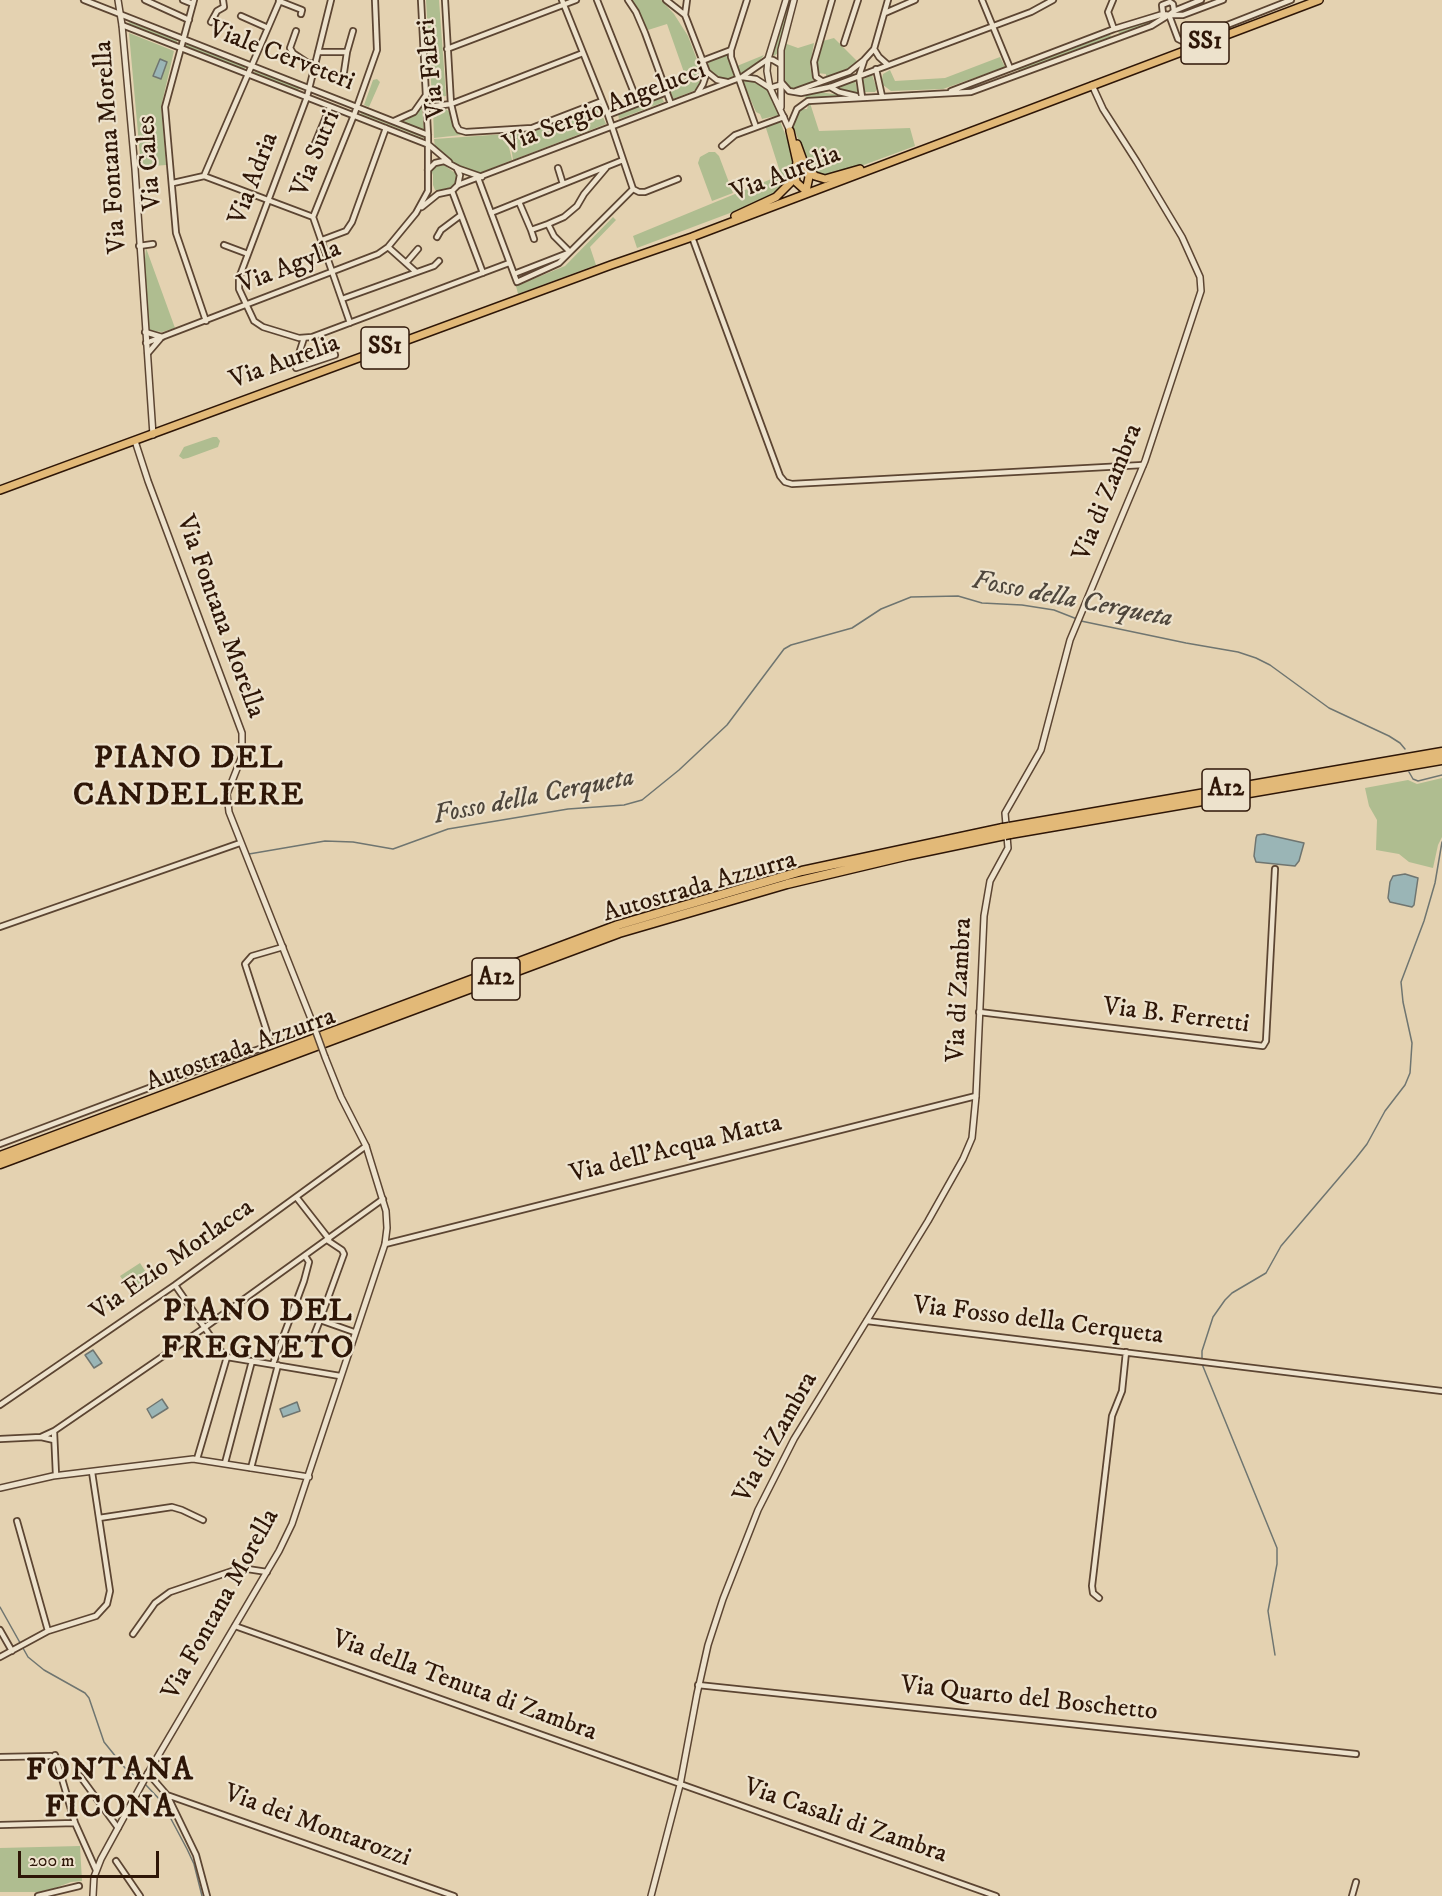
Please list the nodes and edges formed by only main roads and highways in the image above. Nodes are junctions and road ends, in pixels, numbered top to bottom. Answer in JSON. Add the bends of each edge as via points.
{"nodes":[{"id":1,"x":1319,"y":0,"type":"edge"},
{"id":2,"x":970,"y":131,"type":"junction"},
{"id":3,"x":885,"y":165,"type":"junction"},
{"id":4,"x":807,"y":166,"type":"junction"},
{"id":5,"x":862,"y":169,"type":"junction"},
{"id":6,"x":795,"y":173,"type":"junction"},
{"id":7,"x":806,"y":190,"type":"junction"},
{"id":8,"x":735,"y":216,"type":"junction"},
{"id":9,"x":713,"y":229,"type":"junction"},
{"id":10,"x":618,"y":263,"type":"junction"},
{"id":11,"x":0,"y":490,"type":"edge"},
{"id":12,"x":1442,"y":752,"type":"edge"},
{"id":13,"x":1442,"y":760,"type":"edge"},
{"id":14,"x":1007,"y":831,"type":"junction"},
{"id":15,"x":0,"y":1156,"type":"edge"},
{"id":16,"x":0,"y":1164,"type":"edge"}],
"edges":[{"from":1,"to":2,"type":"main road","name":"Via Aurelia","number":"SS1"},
{"from":2,"to":3,"type":"main road","name":"Via Aurelia","number":"SS1"},
{"from":2,"to":5,"type":"main road","name":"Via Aurelia"},
{"from":3,"to":7,"type":"main road"},
{"from":3,"to":9,"type":"main road","name":"Via Aurelia","number":"SS1"},
{"from":4,"to":5,"type":"main road","via":[[814,175],[825,179]]},
{"from":4,"to":6,"type":"main road","via":[[790,129],[797,160]]},
{"from":4,"to":7,"type":"main road"},
{"from":5,"to":7,"type":"main road","name":"Via Aurelia"},
{"from":6,"to":7,"type":"main road","via":[[796,182]]},
{"from":6,"to":8,"type":"main road","via":[[777,195]]},
{"from":7,"to":8,"type":"main road","name":"Via Aurelia"},
{"from":7,"to":9,"type":"main road"},
{"from":8,"to":10,"type":"main road","name":"Via Aurelia"},
{"from":9,"to":10,"type":"main road","name":"Via Aurelia","number":"SS1"},
{"from":10,"to":11,"type":"main road","name":"Via Aurelia","number":"SS1"},
{"from":12,"to":14,"type":"highway","name":"Autostrada Azzurra","number":"A12"},
{"from":13,"to":14,"type":"highway","name":"Autostrada Azzurra","number":"A12"},
{"from":14,"to":15,"type":"highway","name":"Autostrada Azzurra","number":"A12","via":[[802,871],[625,923]]},
{"from":14,"to":16,"type":"highway","name":"Autostrada Azzurra","number":"A12","via":[[787,884],[619,933]]}]}
